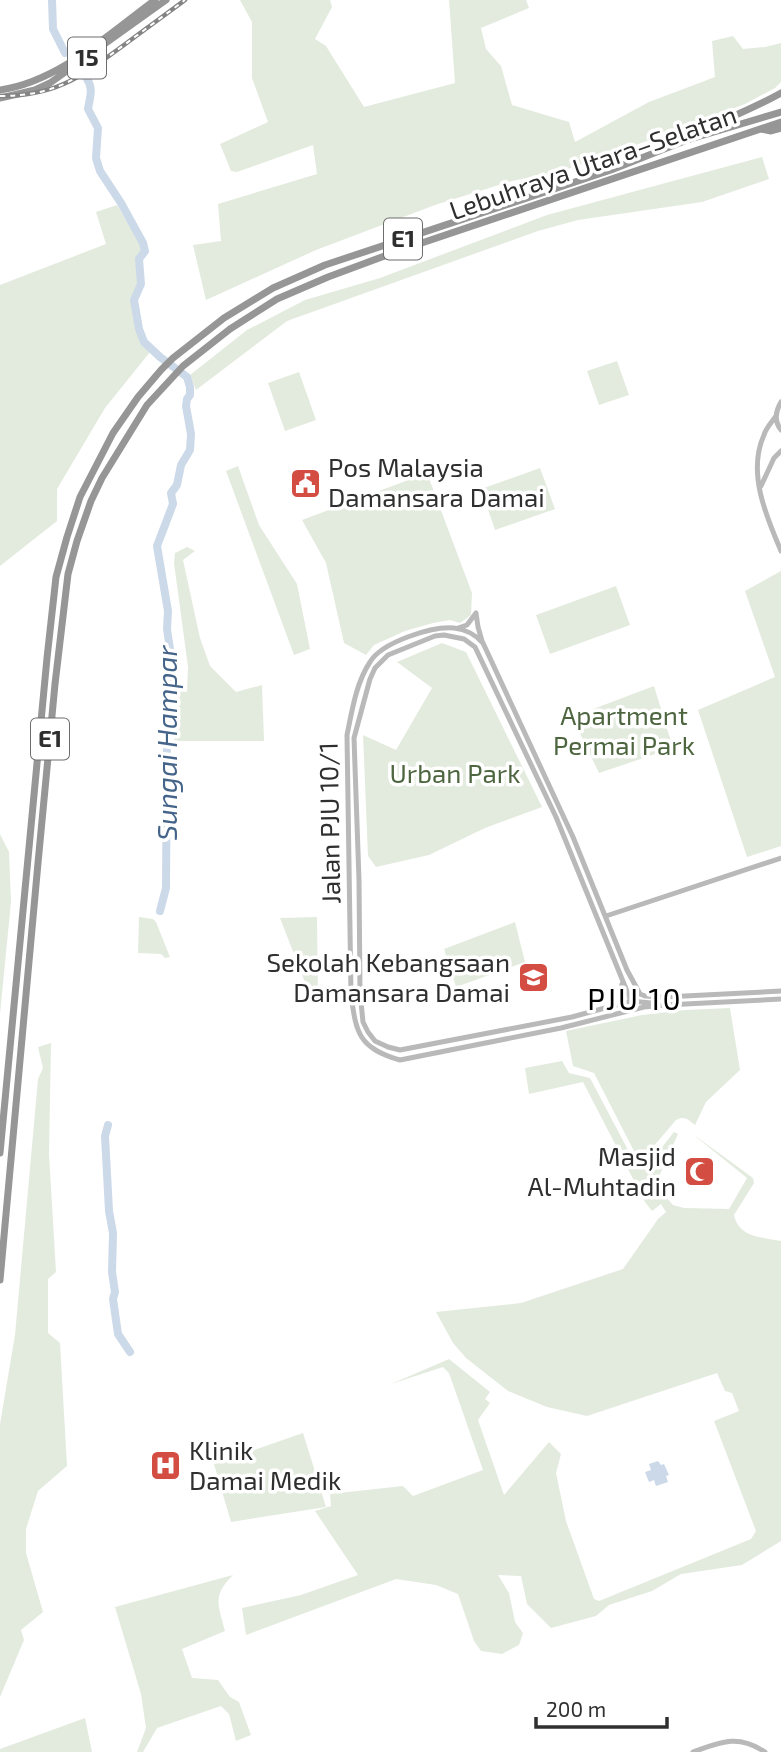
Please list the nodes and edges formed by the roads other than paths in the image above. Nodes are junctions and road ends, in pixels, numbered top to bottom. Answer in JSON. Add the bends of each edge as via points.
{"nodes":[{"id":1,"x":166,"y":0,"type":"edge"},
{"id":2,"x":152,"y":2,"type":"edge"},
{"id":3,"x":0,"y":90,"type":"edge"},
{"id":4,"x":781,"y":93,"type":"edge"},
{"id":5,"x":0,"y":98,"type":"edge"},
{"id":6,"x":781,"y":112,"type":"edge"},
{"id":7,"x":781,"y":122,"type":"edge"},
{"id":8,"x":760,"y":128,"type":"junction"},
{"id":9,"x":781,"y":128,"type":"edge"},
{"id":10,"x":687,"y":140,"type":"junction"},
{"id":11,"x":781,"y":402,"type":"edge"},
{"id":12,"x":776,"y":416,"type":"junction"},
{"id":13,"x":781,"y":430,"type":"edge"},
{"id":14,"x":781,"y":452,"type":"edge"},
{"id":15,"x":760,"y":489,"type":"junction"},
{"id":16,"x":781,"y":551,"type":"edge"},
{"id":17,"x":458,"y":628,"type":"junction"},
{"id":18,"x":433,"y":629,"type":"junction"},
{"id":19,"x":483,"y":643,"type":"junction"},
{"id":20,"x":408,"y":646,"type":"junction"},
{"id":21,"x":513,"y":705,"type":"junction"},
{"id":22,"x":527,"y":756,"type":"junction"},
{"id":23,"x":348,"y":776,"type":"junction"},
{"id":24,"x":356,"y":798,"type":"junction"},
{"id":25,"x":781,"y":858,"type":"edge"},
{"id":26,"x":606,"y":916,"type":"junction"},
{"id":27,"x":359,"y":936,"type":"junction"},
{"id":28,"x":608,"y":944,"type":"junction"},
{"id":29,"x":351,"y":961,"type":"junction"},
{"id":30,"x":624,"y":962,"type":"junction"},
{"id":31,"x":622,"y":981,"type":"junction"},
{"id":32,"x":781,"y":991,"type":"edge"},
{"id":33,"x":781,"y":999,"type":"edge"},
{"id":34,"x":665,"y":1001,"type":"junction"},
{"id":35,"x":631,"y":1002,"type":"junction"},
{"id":36,"x":603,"y":1009,"type":"junction"},
{"id":37,"x":628,"y":1010,"type":"junction"},
{"id":38,"x":545,"y":1022,"type":"junction"},
{"id":39,"x":525,"y":1035,"type":"junction"},
{"id":40,"x":0,"y":1153,"type":"edge"},
{"id":41,"x":0,"y":1280,"type":"edge"},
{"id":42,"x":693,"y":1752,"type":"edge"},
{"id":43,"x":765,"y":1752,"type":"edge"}],
"edges":[{"from":1,"to":5,"type":"highway","number":"15","via":[[50,83]]},
{"from":2,"to":3,"type":"highway","number":"15","via":[[63,66],[25,85]]},
{"from":4,"to":10,"type":"highway"},
{"from":6,"to":10,"type":"highway","name":"Lebuhraya Utara–Selatan","number":"E1"},
{"from":7,"to":8,"type":"highway","name":"Lebuhraya Utara–Selatan","number":"E1"},
{"from":8,"to":9,"type":"highway"},
{"from":8,"to":41,"type":"highway","name":"Lebuhraya Utara–Selatan","number":"E1","via":[[328,277],[277,299],[183,366],[147,405],[102,478],[68,574]]},
{"from":10,"to":40,"type":"highway","name":"Lebuhraya Utara–Selatan","number":"E1","via":[[611,170],[325,265],[273,288],[224,318],[173,358],[113,433],[80,497],[57,578]]},
{"from":11,"to":12,"type":"street"},
{"from":12,"to":13,"type":"street"},
{"from":12,"to":15,"type":"street","via":[[758,452]]},
{"from":14,"to":15,"type":"street"},
{"from":15,"to":16,"type":"street"},
{"from":17,"to":18,"type":"street","name":"Jalan PJU 10/1"},
{"from":17,"to":19,"type":"street"},
{"from":17,"to":19,"type":"street","name":"Jalan PJU 10/1","via":[[476,613]]},
{"from":18,"to":20,"type":"street"},
{"from":18,"to":23,"type":"street","name":"Jalan PJU 10/1","via":[[384,648],[370,662],[355,696],[347,735]]},
{"from":19,"to":21,"type":"street"},
{"from":20,"to":22,"type":"street","name":"Jalan PJU 10/1","via":[[444,635],[475,647]]},
{"from":20,"to":24,"type":"street","name":"Jalan PJU 10/1","via":[[383,658],[370,679],[354,738]]},
{"from":21,"to":22,"type":"street","via":[[513,720]]},
{"from":21,"to":26,"type":"street"},
{"from":22,"to":28,"type":"street","name":"Jalan PJU 10/1"},
{"from":23,"to":24,"type":"street"},
{"from":23,"to":29,"type":"street","name":"Jalan PJU 10/1"},
{"from":24,"to":27,"type":"street","name":"Jalan PJU 10/1"},
{"from":25,"to":26,"type":"street"},
{"from":26,"to":30,"type":"street"},
{"from":27,"to":29,"type":"street"},
{"from":27,"to":38,"type":"street","name":"Jalan PJU 10/1","via":[[363,1022],[375,1041],[400,1050]]},
{"from":28,"to":30,"type":"street"},
{"from":28,"to":31,"type":"street","name":"Jalan PJU 10/1"},
{"from":29,"to":39,"type":"street","name":"Jalan PJU 10/1","via":[[355,1025],[372,1048],[386,1055],[400,1060]]},
{"from":30,"to":34,"type":"street","via":[[640,994]]},
{"from":31,"to":35,"type":"street","name":"Jalan PJU 10/1"},
{"from":31,"to":36,"type":"street","via":[[619,998]]},
{"from":32,"to":34,"type":"street","name":"Jalan PJU 10/1"},
{"from":33,"to":34,"type":"street","name":"Jalan PJU 10/1"},
{"from":34,"to":35,"type":"street"},
{"from":34,"to":37,"type":"street","name":"Jalan PJU 10/1"},
{"from":35,"to":36,"type":"street","name":"Jalan PJU 10/1"},
{"from":35,"to":37,"type":"street"},
{"from":36,"to":38,"type":"street","name":"Jalan PJU 10/1"},
{"from":37,"to":39,"type":"street","name":"Jalan PJU 10/1"},
{"from":38,"to":39,"type":"street"},
{"from":42,"to":43,"type":"street","via":[[735,1740]]}]}
